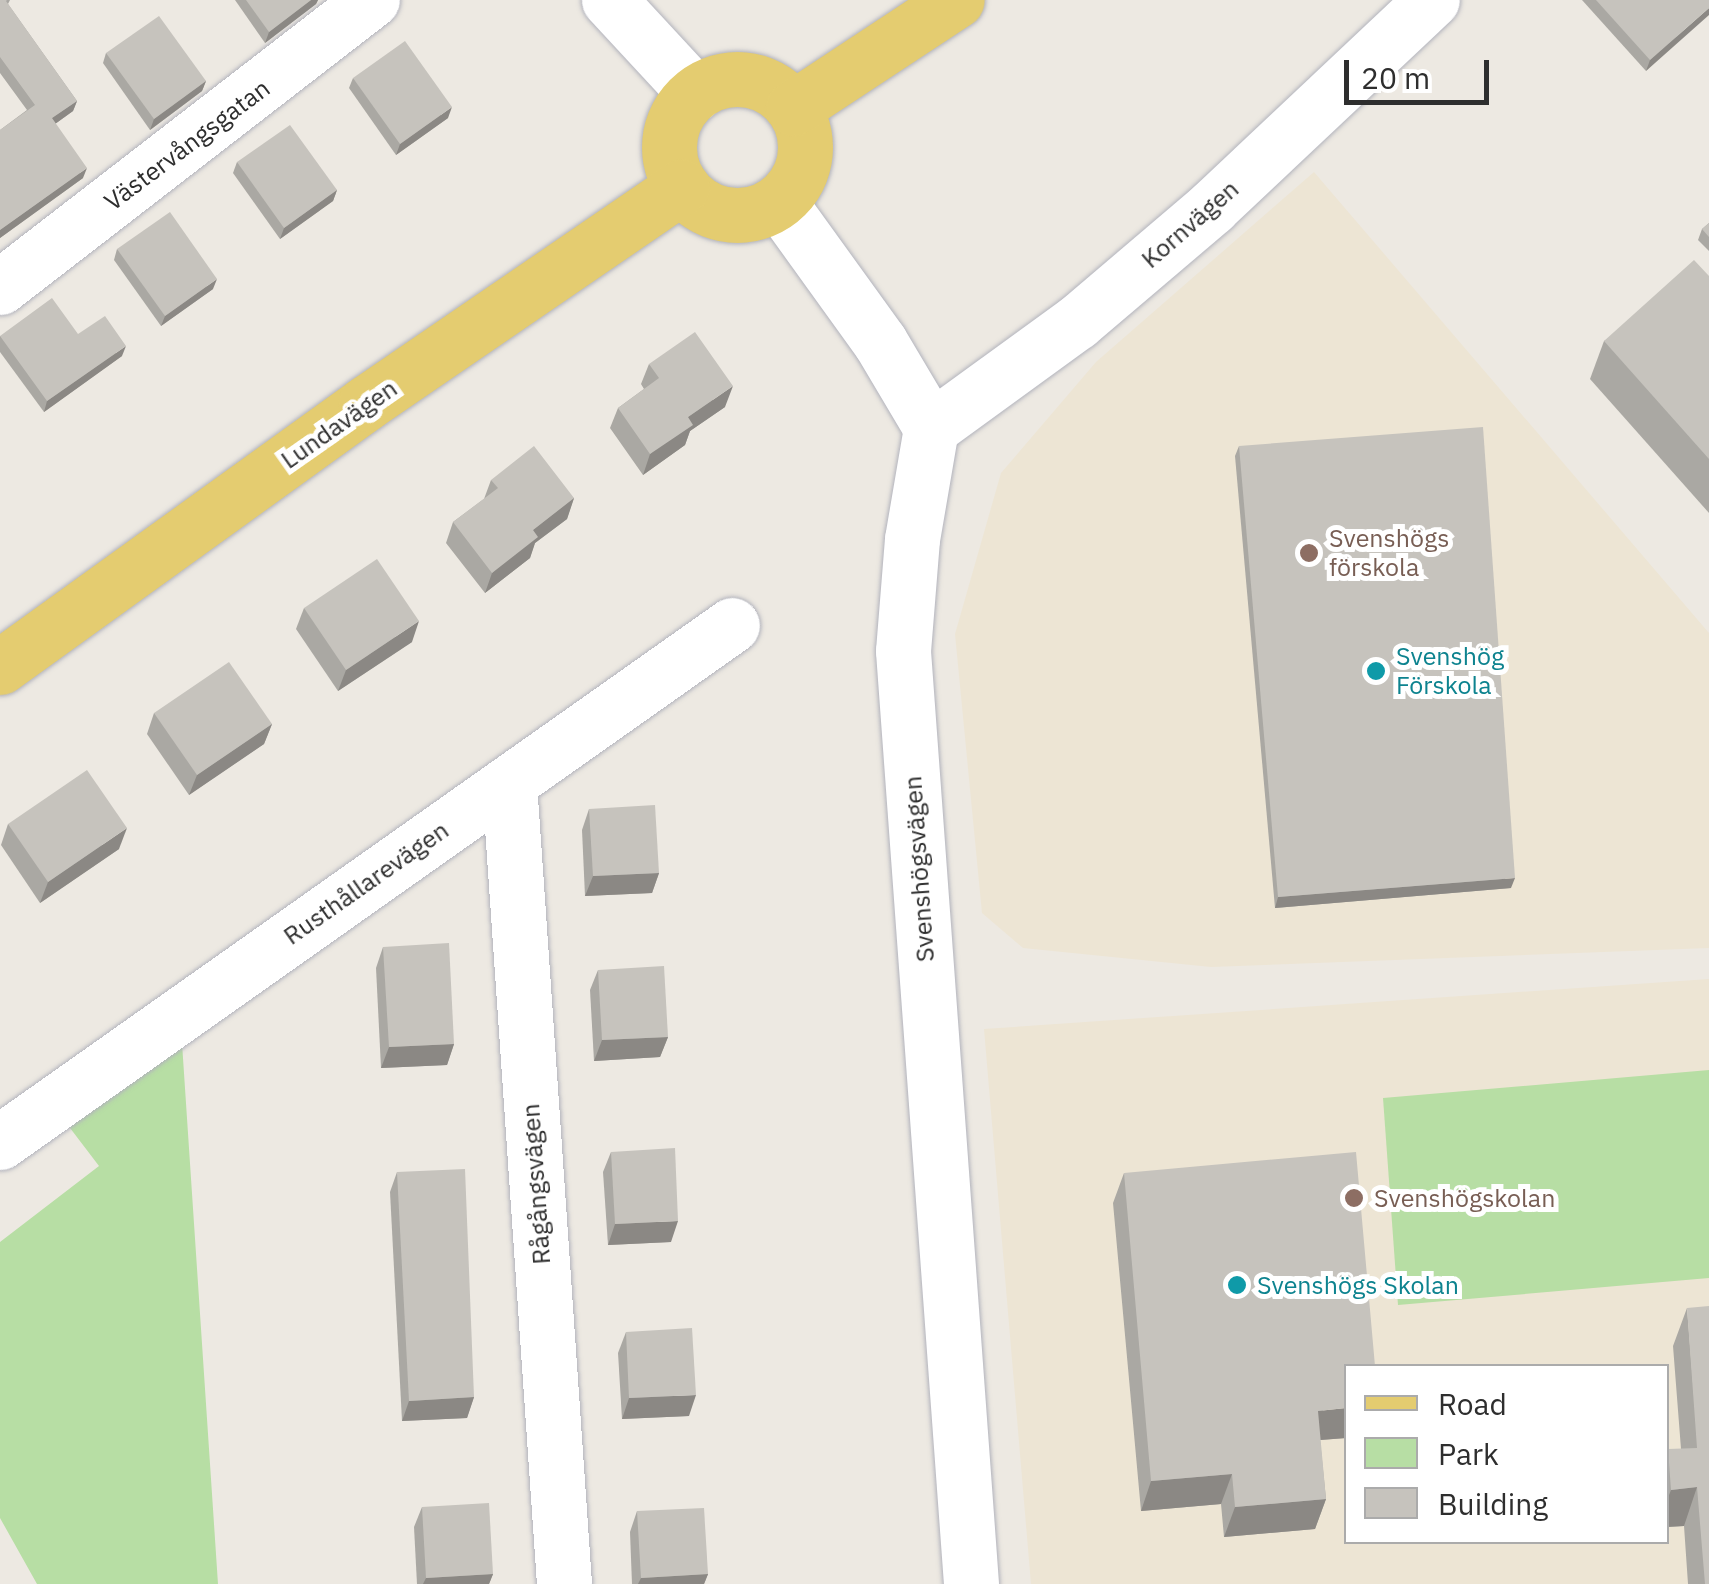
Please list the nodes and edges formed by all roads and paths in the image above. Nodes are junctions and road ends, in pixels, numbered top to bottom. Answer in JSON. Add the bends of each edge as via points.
{"nodes":[{"id":1,"x":372,"y":0,"type":"edge"},
{"id":2,"x":609,"y":0,"type":"edge"},
{"id":3,"x":957,"y":0,"type":"edge"},
{"id":4,"x":1432,"y":0,"type":"edge"},
{"id":5,"x":695,"y":93,"type":"junction"},
{"id":6,"x":793,"y":108,"type":"junction"},
{"id":7,"x":682,"y":187,"type":"junction"},
{"id":8,"x":779,"y":202,"type":"junction"},
{"id":9,"x":0,"y":287,"type":"edge"},
{"id":10,"x":931,"y":428,"type":"junction"},
{"id":11,"x":732,"y":625,"type":"dead end"},
{"id":12,"x":0,"y":667,"type":"edge"},
{"id":13,"x":509,"y":783,"type":"junction"},
{"id":14,"x":0,"y":1142,"type":"edge"},
{"id":15,"x":564,"y":1584,"type":"edge"},
{"id":16,"x":971,"y":1584,"type":"edge"}],
"edges":[{"from":1,"to":9,"type":"street","name":"Västervångsgatan"},
{"from":2,"to":5,"type":"street"},
{"from":3,"to":6,"type":"main road"},
{"from":4,"to":10,"type":"street","name":"Kornvägen","via":[[1212,208],[1077,322]]},
{"from":5,"to":6,"type":"main road","via":[[736,79],[758,82]]},
{"from":5,"to":7,"type":"main road","via":[[670,138],[672,168]]},
{"from":6,"to":8,"type":"main road","via":[[802,123],[805,157]]},
{"from":7,"to":8,"type":"main road","via":[[694,201],[728,215],[746,216]]},
{"from":7,"to":12,"type":"main road","name":"Lundavägen","via":[[366,403]]},
{"from":8,"to":10,"type":"street","via":[[880,342]]},
{"from":10,"to":16,"type":"street","name":"Svenshögsvägen","via":[[912,539],[903,652]]},
{"from":11,"to":13,"type":"street","name":"Rusthållarevägen"},
{"from":13,"to":14,"type":"street","name":"Rusthållarevägen"},
{"from":13,"to":15,"type":"street","name":"Rågångsvägen"}]}
